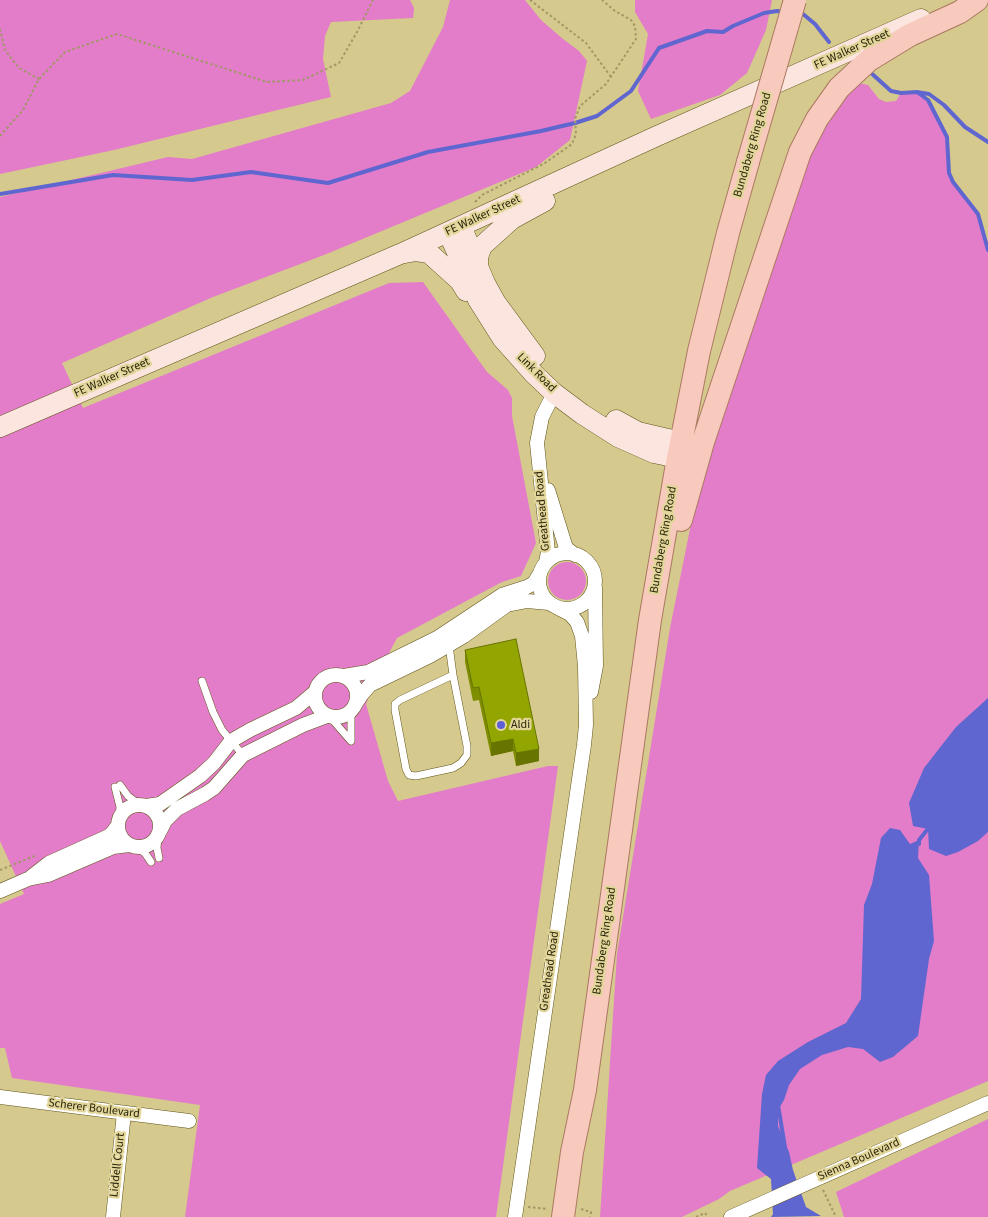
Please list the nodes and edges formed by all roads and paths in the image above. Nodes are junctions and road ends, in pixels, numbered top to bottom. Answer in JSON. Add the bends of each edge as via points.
{"nodes":[{"id":1,"x":373,"y":0,"type":"edge"},
{"id":2,"x":530,"y":0,"type":"edge"},
{"id":3,"x":602,"y":0,"type":"edge"},
{"id":4,"x":795,"y":0,"type":"edge"},
{"id":5,"x":964,"y":0,"type":"edge"},
{"id":6,"x":977,"y":0,"type":"edge"},
{"id":7,"x":0,"y":29,"type":"edge"},
{"id":8,"x":611,"y":77,"type":"junction"},
{"id":9,"x":39,"y":80,"type":"junction"},
{"id":10,"x":0,"y":136,"type":"edge"},
{"id":11,"x":634,"y":147,"type":"junction"},
{"id":12,"x":476,"y":202,"type":"dead end"},
{"id":13,"x":454,"y":229,"type":"junction"},
{"id":14,"x":400,"y":254,"type":"junction"},
{"id":15,"x":478,"y":267,"type":"junction"},
{"id":16,"x":502,"y":338,"type":"junction"},
{"id":17,"x":559,"y":388,"type":"junction"},
{"id":18,"x":0,"y":428,"type":"edge"},
{"id":19,"x":679,"y":450,"type":"junction"},
{"id":20,"x":538,"y":461,"type":"junction"},
{"id":21,"x":574,"y":554,"type":"junction"},
{"id":22,"x":543,"y":567,"type":"junction"},
{"id":23,"x":594,"y":576,"type":"junction"},
{"id":24,"x":553,"y":605,"type":"junction"},
{"id":25,"x":650,"y":620,"type":"junction"},
{"id":26,"x":448,"y":639,"type":"junction"},
{"id":27,"x":453,"y":674,"type":"junction"},
{"id":28,"x":344,"y":676,"type":"junction"},
{"id":29,"x":202,"y":681,"type":"dead end"},
{"id":30,"x":315,"y":692,"type":"junction"},
{"id":31,"x":355,"y":706,"type":"junction"},
{"id":32,"x":329,"y":716,"type":"junction"},
{"id":33,"x":586,"y":725,"type":"junction"},
{"id":34,"x":231,"y":742,"type":"junction"},
{"id":35,"x":243,"y":755,"type":"junction"},
{"id":36,"x":143,"y":805,"type":"junction"},
{"id":37,"x":118,"y":822,"type":"junction"},
{"id":38,"x":159,"y":834,"type":"junction"},
{"id":39,"x":132,"y":846,"type":"junction"},
{"id":40,"x":28,"y":879,"type":"junction"},
{"id":41,"x":0,"y":891,"type":"edge"},
{"id":42,"x":585,"y":1090,"type":"junction"},
{"id":43,"x":0,"y":1097,"type":"edge"},
{"id":44,"x":988,"y":1103,"type":"edge"},
{"id":45,"x":124,"y":1113,"type":"junction"},
{"id":46,"x":189,"y":1121,"type":"dead end"},
{"id":47,"x":823,"y":1190,"type":"dead end"},
{"id":48,"x":529,"y":1207,"type":"dead end"},
{"id":49,"x":558,"y":1213,"type":"edge"},
{"id":50,"x":580,"y":1213,"type":"edge"},
{"id":51,"x":113,"y":1217,"type":"edge"},
{"id":52,"x":515,"y":1217,"type":"edge"},
{"id":53,"x":590,"y":1217,"type":"edge"},
{"id":54,"x":696,"y":1217,"type":"edge"},
{"id":55,"x":708,"y":1217,"type":"edge"},
{"id":56,"x":731,"y":1217,"type":"edge"},
{"id":57,"x":836,"y":1217,"type":"edge"}],
"edges":[{"from":1,"to":9,"type":"path","via":[[339,63],[303,80],[267,82],[117,34],[65,52]]},
{"from":2,"to":8,"type":"path","via":[[586,43]]},
{"from":3,"to":8,"type":"path","via":[[631,20],[636,33],[636,39]]},
{"from":4,"to":19,"type":"main road","name":"Bundaberg Ring Road","bridge":true,"via":[[726,242]]},
{"from":5,"to":11,"type":"main road","name":"FE Walker Street"},
{"from":6,"to":25,"type":"main road","via":[[869,60],[827,103],[808,134],[702,442],[669,574]]},
{"from":7,"to":9,"type":"path","via":[[5,50],[19,68]]},
{"from":8,"to":12,"type":"path","via":[[580,106],[572,144],[545,163],[482,195]]},
{"from":9,"to":10,"type":"path","via":[[24,110]]},
{"from":11,"to":13,"type":"main road","name":"FE Walker Street"},
{"from":11,"to":15,"type":"main road","via":[[573,187],[512,219],[482,246]]},
{"from":13,"to":14,"type":"main road","name":"FE Walker Street"},
{"from":13,"to":15,"type":"main road","name":"Link Road"},
{"from":13,"to":16,"type":"main road","name":"Link Road","via":[[478,300]]},
{"from":14,"to":16,"type":"main road","via":[[423,251],[434,257],[460,281],[482,318]]},
{"from":14,"to":18,"type":"main road","name":"FE Walker Street"},
{"from":15,"to":17,"type":"main road","name":"Link Road","via":[[507,320]]},
{"from":16,"to":17,"type":"main road","name":"Link Road","via":[[534,374]]},
{"from":17,"to":19,"type":"main road","name":"Link Road","via":[[582,414],[618,437],[654,453]]},
{"from":17,"to":20,"type":"street","name":"Greathead Road","via":[[542,417],[538,432]]},
{"from":19,"to":25,"type":"main road","name":"Bundaberg Ring Road"},
{"from":20,"to":21,"type":"street","name":"Greathead Road","via":[[566,548]]},
{"from":20,"to":22,"type":"street","name":"Greathead Road","via":[[548,552]]},
{"from":21,"to":22,"type":"street","name":"Greathead Road","via":[[559,554]]},
{"from":21,"to":23,"type":"street","name":"Greathead Road","via":[[587,562]]},
{"from":22,"to":24,"type":"street","name":"Greathead Road","via":[[540,589]]},
{"from":22,"to":26,"type":"street","via":[[534,583],[502,595]]},
{"from":23,"to":24,"type":"street","via":[[591,595],[585,602],[567,609]]},
{"from":23,"to":33,"type":"street","name":"Greathead Road","via":[[596,666]]},
{"from":24,"to":26,"type":"street","via":[[527,601],[508,605]]},
{"from":24,"to":33,"type":"street","name":"Greathead Road","via":[[570,614],[582,636]]},
{"from":25,"to":42,"type":"main road","name":"Bundaberg Ring Road"},
{"from":26,"to":27,"type":"lane"},
{"from":26,"to":28,"type":"street","via":[[368,672]]},
{"from":26,"to":31,"type":"street","via":[[430,656],[370,685]]},
{"from":27,"to":27,"type":"lane","via":[[467,755],[453,768],[416,776],[409,774],[395,704]]},
{"from":28,"to":30,"type":"street","via":[[333,675],[323,679]]},
{"from":28,"to":31,"type":"street","via":[[354,684]]},
{"from":29,"to":34,"type":"lane","via":[[217,721]]},
{"from":30,"to":32,"type":"street","via":[[316,704]]},
{"from":30,"to":34,"type":"street","via":[[296,708]]},
{"from":31,"to":32,"type":"street","via":[[342,717]]},
{"from":31,"to":32,"type":"lane","via":[[351,717],[352,744]]},
{"from":32,"to":35,"type":"street","via":[[303,725]]},
{"from":33,"to":52,"type":"street","name":"Greathead Road"},
{"from":34,"to":35,"type":"lane"},
{"from":34,"to":36,"type":"street","via":[[200,776],[160,804]]},
{"from":35,"to":38,"type":"street","via":[[214,788],[177,809]]},
{"from":36,"to":37,"type":"street","via":[[127,808]]},
{"from":36,"to":37,"type":"lane","via":[[118,786]]},
{"from":36,"to":38,"type":"street","via":[[156,813],[161,825]]},
{"from":37,"to":39,"type":"street","via":[[120,837]]},
{"from":37,"to":40,"type":"street","via":[[109,836],[49,863]]},
{"from":38,"to":39,"type":"street","via":[[148,846]]},
{"from":38,"to":39,"type":"lane","via":[[155,860]]},
{"from":39,"to":40,"type":"street","via":[[113,847],[48,875]]},
{"from":40,"to":41,"type":"street"},
{"from":42,"to":49,"type":"main road","name":"Bundaberg Ring Road"},
{"from":42,"to":50,"type":"main road","name":"Bundaberg Ring Road"},
{"from":43,"to":45,"type":"street","name":"Scherer Boulevard"},
{"from":44,"to":56,"type":"street","name":"Sienna Boulevard"},
{"from":45,"to":46,"type":"street","name":"Scherer Boulevard"},
{"from":45,"to":51,"type":"street","name":"Liddell Court"},
{"from":47,"to":57,"type":"path"},
{"from":48,"to":49,"type":"path"},
{"from":50,"to":53,"type":"path","via":[[591,1212]]},
{"from":54,"to":55,"type":"path","via":[[705,1213]]}]}
